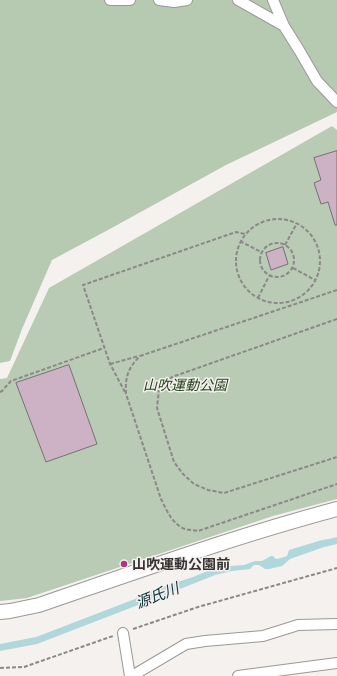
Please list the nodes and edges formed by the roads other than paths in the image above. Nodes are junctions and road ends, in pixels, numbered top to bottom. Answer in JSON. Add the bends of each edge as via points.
{"nodes":[{"id":1,"x":110,"y":0,"type":"edge"},
{"id":2,"x":130,"y":0,"type":"edge"},
{"id":3,"x":159,"y":0,"type":"edge"},
{"id":4,"x":187,"y":0,"type":"edge"},
{"id":5,"x":238,"y":0,"type":"edge"},
{"id":6,"x":273,"y":0,"type":"edge"},
{"id":7,"x":284,"y":26,"type":"junction"},
{"id":8,"x":337,"y":102,"type":"edge"},
{"id":9,"x":337,"y":509,"type":"edge"},
{"id":10,"x":0,"y":612,"type":"edge"},
{"id":11,"x":337,"y":624,"type":"edge"},
{"id":12,"x":123,"y":633,"type":"road end"},
{"id":13,"x":337,"y":663,"type":"edge"},
{"id":14,"x":131,"y":676,"type":"edge"},
{"id":15,"x":238,"y":676,"type":"edge"}],
"edges":[{"from":1,"to":2,"type":"street"},
{"from":3,"to":4,"type":"street"},
{"from":5,"to":7,"type":"street"},
{"from":6,"to":7,"type":"street"},
{"from":7,"to":8,"type":"street","via":[[317,81]]},
{"from":9,"to":10,"type":"street","via":[[226,542],[39,605]]},
{"from":11,"to":14,"type":"street","via":[[298,625],[263,636],[186,644]]},
{"from":12,"to":14,"type":"street"},
{"from":13,"to":15,"type":"street"}]}
